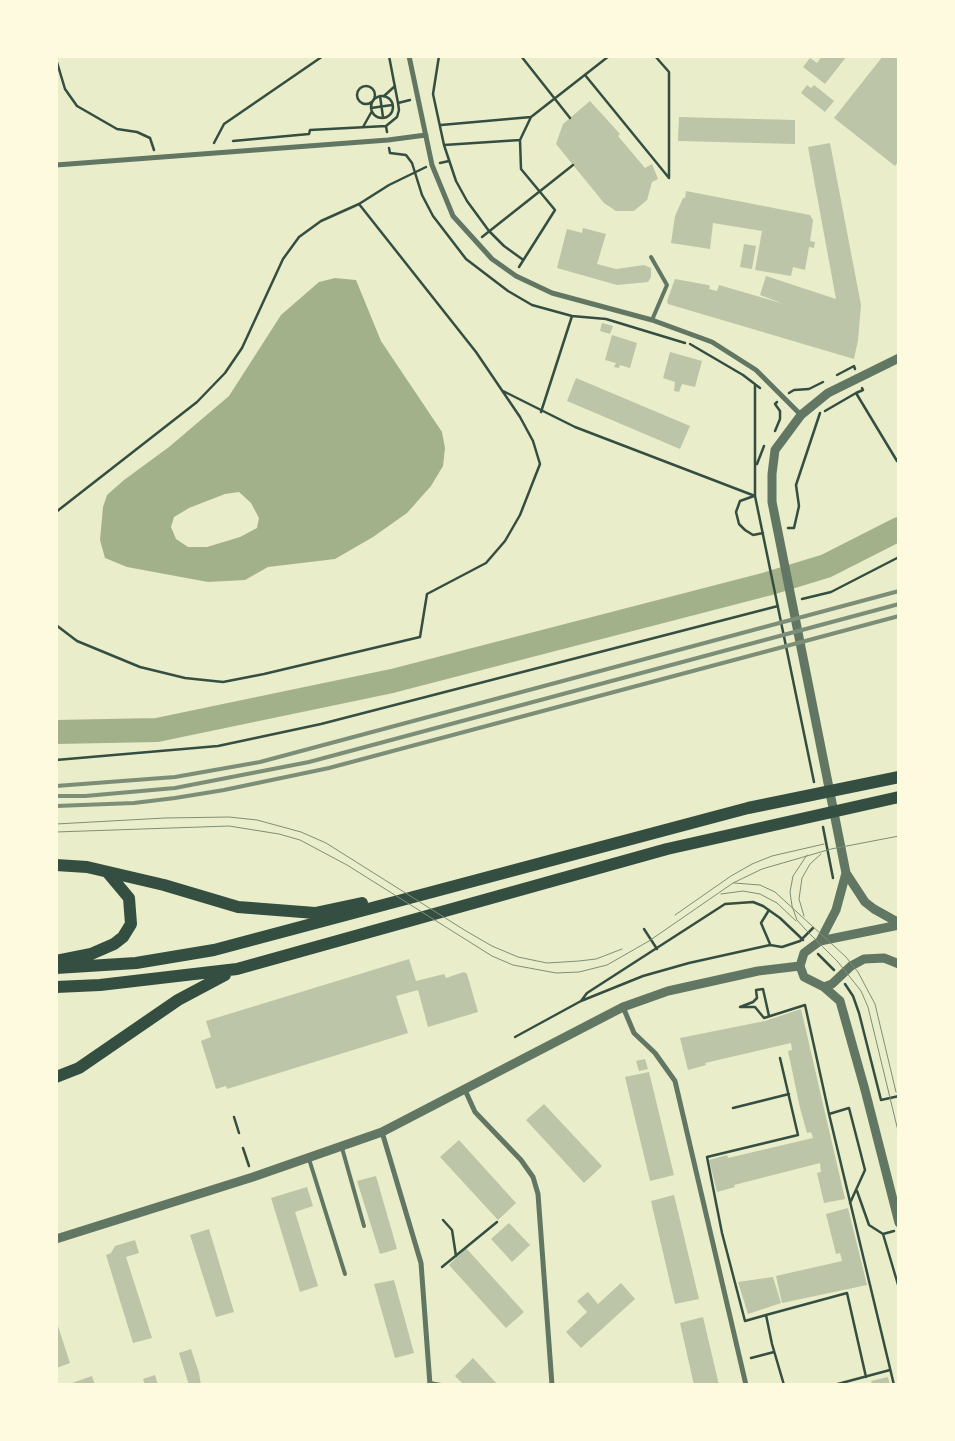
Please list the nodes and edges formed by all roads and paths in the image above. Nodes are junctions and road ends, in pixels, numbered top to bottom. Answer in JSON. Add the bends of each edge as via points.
{"nodes":[{"id":1,"x":323,"y":56,"type":"edge"},
{"id":2,"x":389,"y":56,"type":"edge"},
{"id":3,"x":409,"y":56,"type":"edge"},
{"id":4,"x":439,"y":56,"type":"edge"},
{"id":5,"x":521,"y":56,"type":"edge"},
{"id":6,"x":609,"y":56,"type":"edge"},
{"id":7,"x":655,"y":56,"type":"edge"},
{"id":8,"x":56,"y":59,"type":"edge"},
{"id":9,"x":584,"y":75,"type":"junction"},
{"id":10,"x":395,"y":86,"type":"junction"},
{"id":11,"x":433,"y":94,"type":"junction"},
{"id":12,"x":380,"y":96,"type":"junction"},
{"id":13,"x":384,"y":96,"type":"junction"},
{"id":14,"x":419,"y":98,"type":"junction"},
{"id":15,"x":554,"y":98,"type":"junction"},
{"id":16,"x":373,"y":101,"type":"junction"},
{"id":17,"x":398,"y":103,"type":"junction"},
{"id":18,"x":393,"y":105,"type":"junction"},
{"id":19,"x":382,"y":106,"type":"junction"},
{"id":20,"x":372,"y":110,"type":"junction"},
{"id":21,"x":391,"y":113,"type":"junction"},
{"id":22,"x":397,"y":117,"type":"junction"},
{"id":23,"x":531,"y":117,"type":"junction"},
{"id":24,"x":383,"y":118,"type":"junction"},
{"id":25,"x":570,"y":118,"type":"dead end"},
{"id":26,"x":440,"y":125,"type":"junction"},
{"id":27,"x":386,"y":126,"type":"junction"},
{"id":28,"x":363,"y":128,"type":"junction"},
{"id":29,"x":309,"y":134,"type":"dead end"},
{"id":30,"x":426,"y":135,"type":"junction"},
{"id":31,"x":388,"y":140,"type":"junction"},
{"id":32,"x":520,"y":140,"type":"junction"},
{"id":33,"x":214,"y":144,"type":"dead end"},
{"id":34,"x":444,"y":144,"type":"junction"},
{"id":35,"x":154,"y":150,"type":"dead end"},
{"id":36,"x":56,"y":165,"type":"edge"},
{"id":37,"x":573,"y":165,"type":"dead end"},
{"id":38,"x":540,"y":191,"type":"junction"},
{"id":39,"x":359,"y":204,"type":"junction"},
{"id":40,"x":489,"y":231,"type":"junction"},
{"id":41,"x":476,"y":243,"type":"junction"},
{"id":42,"x":651,"y":256,"type":"dead end"},
{"id":43,"x":522,"y":259,"type":"junction"},
{"id":44,"x":516,"y":276,"type":"junction"},
{"id":45,"x":652,"y":320,"type":"junction"},
{"id":46,"x":897,"y":357,"type":"edge"},
{"id":47,"x":836,"y":376,"type":"dead end"},
{"id":48,"x":859,"y":377,"type":"junction"},
{"id":49,"x":827,"y":380,"type":"dead end"},
{"id":50,"x":502,"y":391,"type":"junction"},
{"id":51,"x":856,"y":393,"type":"junction"},
{"id":52,"x":784,"y":397,"type":"junction"},
{"id":53,"x":541,"y":412,"type":"junction"},
{"id":54,"x":800,"y":415,"type":"junction"},
{"id":55,"x":770,"y":438,"type":"dead end"},
{"id":56,"x":765,"y":445,"type":"dead end"},
{"id":57,"x":897,"y":461,"type":"dead end"},
{"id":58,"x":755,"y":467,"type":"junction"},
{"id":59,"x":755,"y":496,"type":"junction"},
{"id":60,"x":56,"y":512,"type":"edge"},
{"id":61,"x":786,"y":529,"type":"dead end"},
{"id":62,"x":769,"y":532,"type":"dead end"},
{"id":63,"x":899,"y":557,"type":"edge"},
{"id":64,"x":793,"y":602,"type":"dead end"},
{"id":65,"x":783,"y":604,"type":"dead end"},
{"id":66,"x":56,"y":625,"type":"edge"},
{"id":67,"x":56,"y":760,"type":"edge"},
{"id":68,"x":899,"y":777,"type":"edge"},
{"id":69,"x":815,"y":788,"type":"dead end"},
{"id":70,"x":899,"y":797,"type":"edge"},
{"id":71,"x":821,"y":817,"type":"dead end"},
{"id":72,"x":56,"y":865,"type":"edge"},
{"id":73,"x":108,"y":873,"type":"junction"},
{"id":74,"x":846,"y":873,"type":"junction"},
{"id":75,"x":833,"y":876,"type":"dead end"},
{"id":76,"x":470,"y":881,"type":"junction"},
{"id":77,"x":818,"y":924,"type":"dead end"},
{"id":78,"x":899,"y":924,"type":"edge"},
{"id":79,"x":644,"y":929,"type":"dead end"},
{"id":80,"x":820,"y":940,"type":"junction"},
{"id":81,"x":770,"y":945,"type":"junction"},
{"id":82,"x":657,"y":949,"type":"junction"},
{"id":83,"x":56,"y":961,"type":"edge"},
{"id":84,"x":899,"y":964,"type":"edge"},
{"id":85,"x":800,"y":966,"type":"junction"},
{"id":86,"x":56,"y":968,"type":"edge"},
{"id":87,"x":237,"y":969,"type":"junction"},
{"id":88,"x":56,"y":987,"type":"edge"},
{"id":89,"x":824,"y":987,"type":"junction"},
{"id":90,"x":581,"y":1001,"type":"junction"},
{"id":91,"x":623,"y":1007,"type":"junction"},
{"id":92,"x":769,"y":1016,"type":"junction"},
{"id":93,"x":515,"y":1037,"type":"dead end"},
{"id":94,"x":780,"y":1058,"type":"dead end"},
{"id":95,"x":56,"y":1077,"type":"edge"},
{"id":96,"x":465,"y":1090,"type":"junction"},
{"id":97,"x":789,"y":1094,"type":"junction"},
{"id":98,"x":899,"y":1096,"type":"edge"},
{"id":99,"x":881,"y":1100,"type":"dead end"},
{"id":100,"x":734,"y":1108,"type":"dead end"},
{"id":101,"x":829,"y":1114,"type":"junction"},
{"id":102,"x":234,"y":1117,"type":"dead end"},
{"id":103,"x":382,"y":1132,"type":"junction"},
{"id":104,"x":239,"y":1133,"type":"dead end"},
{"id":105,"x":243,"y":1148,"type":"dead end"},
{"id":106,"x":342,"y":1148,"type":"junction"},
{"id":107,"x":309,"y":1159,"type":"junction"},
{"id":108,"x":249,"y":1166,"type":"dead end"},
{"id":109,"x":856,"y":1190,"type":"junction"},
{"id":110,"x":850,"y":1203,"type":"junction"},
{"id":111,"x":443,"y":1220,"type":"dead end"},
{"id":112,"x":497,"y":1222,"type":"dead end"},
{"id":113,"x":899,"y":1223,"type":"edge"},
{"id":114,"x":364,"y":1226,"type":"dead end"},
{"id":115,"x":899,"y":1230,"type":"edge"},
{"id":116,"x":883,"y":1234,"type":"junction"},
{"id":117,"x":56,"y":1238,"type":"edge"},
{"id":118,"x":456,"y":1256,"type":"junction"},
{"id":119,"x":442,"y":1266,"type":"dead end"},
{"id":120,"x":345,"y":1274,"type":"dead end"},
{"id":121,"x":899,"y":1288,"type":"edge"},
{"id":122,"x":766,"y":1315,"type":"junction"},
{"id":123,"x":774,"y":1352,"type":"junction"},
{"id":124,"x":751,"y":1358,"type":"dead end"},
{"id":125,"x":890,"y":1370,"type":"junction"},
{"id":126,"x":866,"y":1376,"type":"junction"},
{"id":127,"x":430,"y":1384,"type":"edge"},
{"id":128,"x":441,"y":1385,"type":"edge"},
{"id":129,"x":552,"y":1385,"type":"edge"},
{"id":130,"x":746,"y":1385,"type":"edge"},
{"id":131,"x":784,"y":1385,"type":"edge"},
{"id":132,"x":834,"y":1385,"type":"edge"},
{"id":133,"x":894,"y":1385,"type":"edge"}],
"edges":[{"from":1,"to":33,"type":"path","via":[[224,124]]},
{"from":2,"to":10,"type":"path"},
{"from":3,"to":14,"type":"street"},
{"from":4,"to":11,"type":"path"},
{"from":5,"to":15,"type":"path"},
{"from":6,"to":9,"type":"path"},
{"from":7,"to":9,"type":"path","via":[[669,72],[669,178]]},
{"from":8,"to":35,"type":"path","via":[[64,89],[76,106],[116,129],[138,132],[150,138]]},
{"from":9,"to":15,"type":"path"},
{"from":10,"to":13,"type":"path"},
{"from":10,"to":17,"type":"path"},
{"from":11,"to":14,"type":"path"},
{"from":11,"to":26,"type":"path"},
{"from":12,"to":13,"type":"path"},
{"from":12,"to":16,"type":"path"},
{"from":12,"to":19,"type":"path"},
{"from":13,"to":18,"type":"path"},
{"from":14,"to":17,"type":"path"},
{"from":14,"to":30,"type":"street"},
{"from":15,"to":23,"type":"path"},
{"from":15,"to":25,"type":"path"},
{"from":16,"to":16,"type":"path","via":[[376,95],[374,88],[368,85],[359,88],[356,94],[361,103]]},
{"from":16,"to":20,"type":"path"},
{"from":17,"to":22,"type":"path"},
{"from":18,"to":19,"type":"path"},
{"from":18,"to":21,"type":"path"},
{"from":19,"to":20,"type":"path"},
{"from":19,"to":24,"type":"path"},
{"from":20,"to":24,"type":"path"},
{"from":20,"to":28,"type":"path"},
{"from":21,"to":22,"type":"path"},
{"from":21,"to":24,"type":"path"},
{"from":22,"to":27,"type":"path"},
{"from":23,"to":26,"type":"path"},
{"from":23,"to":32,"type":"path"},
{"from":26,"to":34,"type":"path"},
{"from":27,"to":28,"type":"path"},
{"from":27,"to":31,"type":"path"},
{"from":28,"to":29,"type":"path","via":[[310,130]]},
{"from":30,"to":31,"type":"street"},
{"from":30,"to":41,"type":"street","via":[[432,165],[453,216]]},
{"from":31,"to":36,"type":"street"},
{"from":31,"to":39,"type":"path","via":[[390,153],[406,155],[414,172]]},
{"from":32,"to":34,"type":"path"},
{"from":32,"to":38,"type":"path","via":[[521,169]]},
{"from":34,"to":40,"type":"path","via":[[456,181]]},
{"from":37,"to":38,"type":"path"},
{"from":38,"to":40,"type":"path"},
{"from":38,"to":43,"type":"path","via":[[555,210]]},
{"from":39,"to":50,"type":"path","via":[[476,352]]},
{"from":39,"to":60,"type":"path","via":[[321,221],[299,237],[283,258],[242,348],[225,373],[197,402]]},
{"from":40,"to":41,"type":"path"},
{"from":40,"to":43,"type":"path"},
{"from":41,"to":44,"type":"street"},
{"from":42,"to":45,"type":"lane","via":[[667,285]]},
{"from":43,"to":44,"type":"path"},
{"from":44,"to":45,"type":"street","via":[[552,292]]},
{"from":45,"to":52,"type":"street","via":[[680,328],[736,355]]},
{"from":46,"to":48,"type":"street"},
{"from":47,"to":48,"type":"path","via":[[854,366]]},
{"from":48,"to":51,"type":"path","via":[[863,390]]},
{"from":48,"to":54,"type":"street","via":[[828,393]]},
{"from":49,"to":52,"type":"path","via":[[810,389],[794,390]]},
{"from":50,"to":53,"type":"path"},
{"from":50,"to":66,"type":"path","via":[[533,442],[540,464],[520,515],[505,541],[486,563],[428,594],[420,637],[223,682],[140,668],[77,641]]},
{"from":51,"to":57,"type":"path"},
{"from":51,"to":61,"type":"path","via":[[820,414],[796,485],[799,506],[794,528]]},
{"from":52,"to":54,"type":"street"},
{"from":52,"to":55,"type":"path","via":[[775,404],[780,411],[780,419]]},
{"from":53,"to":58,"type":"path","via":[[572,316],[606,320],[690,344],[755,384]]},
{"from":53,"to":59,"type":"path"},
{"from":54,"to":74,"type":"street","via":[[775,450],[772,502]]},
{"from":56,"to":58,"type":"path"},
{"from":58,"to":59,"type":"path"},
{"from":59,"to":62,"type":"path","via":[[740,501],[736,512],[739,524],[753,535]]},
{"from":59,"to":69,"type":"path"},
{"from":63,"to":64,"type":"path","via":[[832,592]]},
{"from":65,"to":67,"type":"path","via":[[302,728],[218,746]]},
{"from":68,"to":76,"type":"highway","via":[[748,808]]},
{"from":70,"to":87,"type":"highway","via":[[667,849]]},
{"from":71,"to":75,"type":"path"},
{"from":72,"to":73,"type":"highway","via":[[87,867]]},
{"from":73,"to":76,"type":"highway","via":[[164,885],[238,907],[315,913]]},
{"from":73,"to":83,"type":"highway","via":[[129,898],[131,924],[114,944],[92,954]]},
{"from":74,"to":78,"type":"street","via":[[865,902]]},
{"from":74,"to":80,"type":"street","via":[[836,910]]},
{"from":76,"to":86,"type":"highway","via":[[214,950],[136,963]]},
{"from":77,"to":81,"type":"path","via":[[800,942],[782,947]]},
{"from":78,"to":80,"type":"street"},
{"from":79,"to":82,"type":"path"},
{"from":80,"to":85,"type":"street","via":[[804,953]]},
{"from":81,"to":82,"type":"path","via":[[760,923],[769,910],[753,902],[740,902],[712,910]]},
{"from":81,"to":90,"type":"path","via":[[643,976]]},
{"from":82,"to":90,"type":"path","via":[[587,993]]},
{"from":84,"to":89,"type":"street","via":[[873,957],[856,962]]},
{"from":85,"to":89,"type":"street","via":[[804,977]]},
{"from":85,"to":91,"type":"street","via":[[668,991]]},
{"from":87,"to":88,"type":"highway"},
{"from":87,"to":95,"type":"highway","via":[[178,1000],[79,1068]]},
{"from":89,"to":113,"type":"street","via":[[840,1001]]},
{"from":90,"to":93,"type":"path"},
{"from":91,"to":96,"type":"street"},
{"from":91,"to":130,"type":"street","via":[[634,1033],[655,1053],[675,1081]]},
{"from":92,"to":92,"type":"path","via":[[763,988],[756,990],[757,998],[753,1002],[740,1007],[755,1007],[764,1018]]},
{"from":92,"to":101,"type":"path","via":[[805,1005]]},
{"from":94,"to":97,"type":"path"},
{"from":96,"to":103,"type":"street"},
{"from":96,"to":129,"type":"street","via":[[475,1112],[533,1177],[538,1194]]},
{"from":97,"to":100,"type":"path"},
{"from":97,"to":122,"type":"path","via":[[798,1135],[707,1157],[722,1233],[745,1321]]},
{"from":98,"to":99,"type":"path"},
{"from":101,"to":109,"type":"path","via":[[849,1108],[865,1170]]},
{"from":101,"to":110,"type":"path"},
{"from":102,"to":104,"type":"path"},
{"from":103,"to":106,"type":"street"},
{"from":103,"to":127,"type":"street","via":[[421,1263]]},
{"from":105,"to":108,"type":"path"},
{"from":106,"to":107,"type":"street"},
{"from":106,"to":114,"type":"lane"},
{"from":107,"to":117,"type":"street"},
{"from":107,"to":120,"type":"lane"},
{"from":109,"to":110,"type":"path"},
{"from":109,"to":116,"type":"path","via":[[869,1225]]},
{"from":110,"to":125,"type":"path"},
{"from":111,"to":118,"type":"path","via":[[452,1230]]},
{"from":112,"to":118,"type":"path"},
{"from":115,"to":116,"type":"path"},
{"from":116,"to":121,"type":"path"},
{"from":118,"to":119,"type":"path"},
{"from":122,"to":123,"type":"path"},
{"from":122,"to":126,"type":"path","via":[[847,1293]]},
{"from":123,"to":124,"type":"path"},
{"from":123,"to":131,"type":"path"},
{"from":125,"to":126,"type":"path"},
{"from":125,"to":133,"type":"path"},
{"from":126,"to":132,"type":"path"},
{"from":127,"to":128,"type":"lane"}]}
